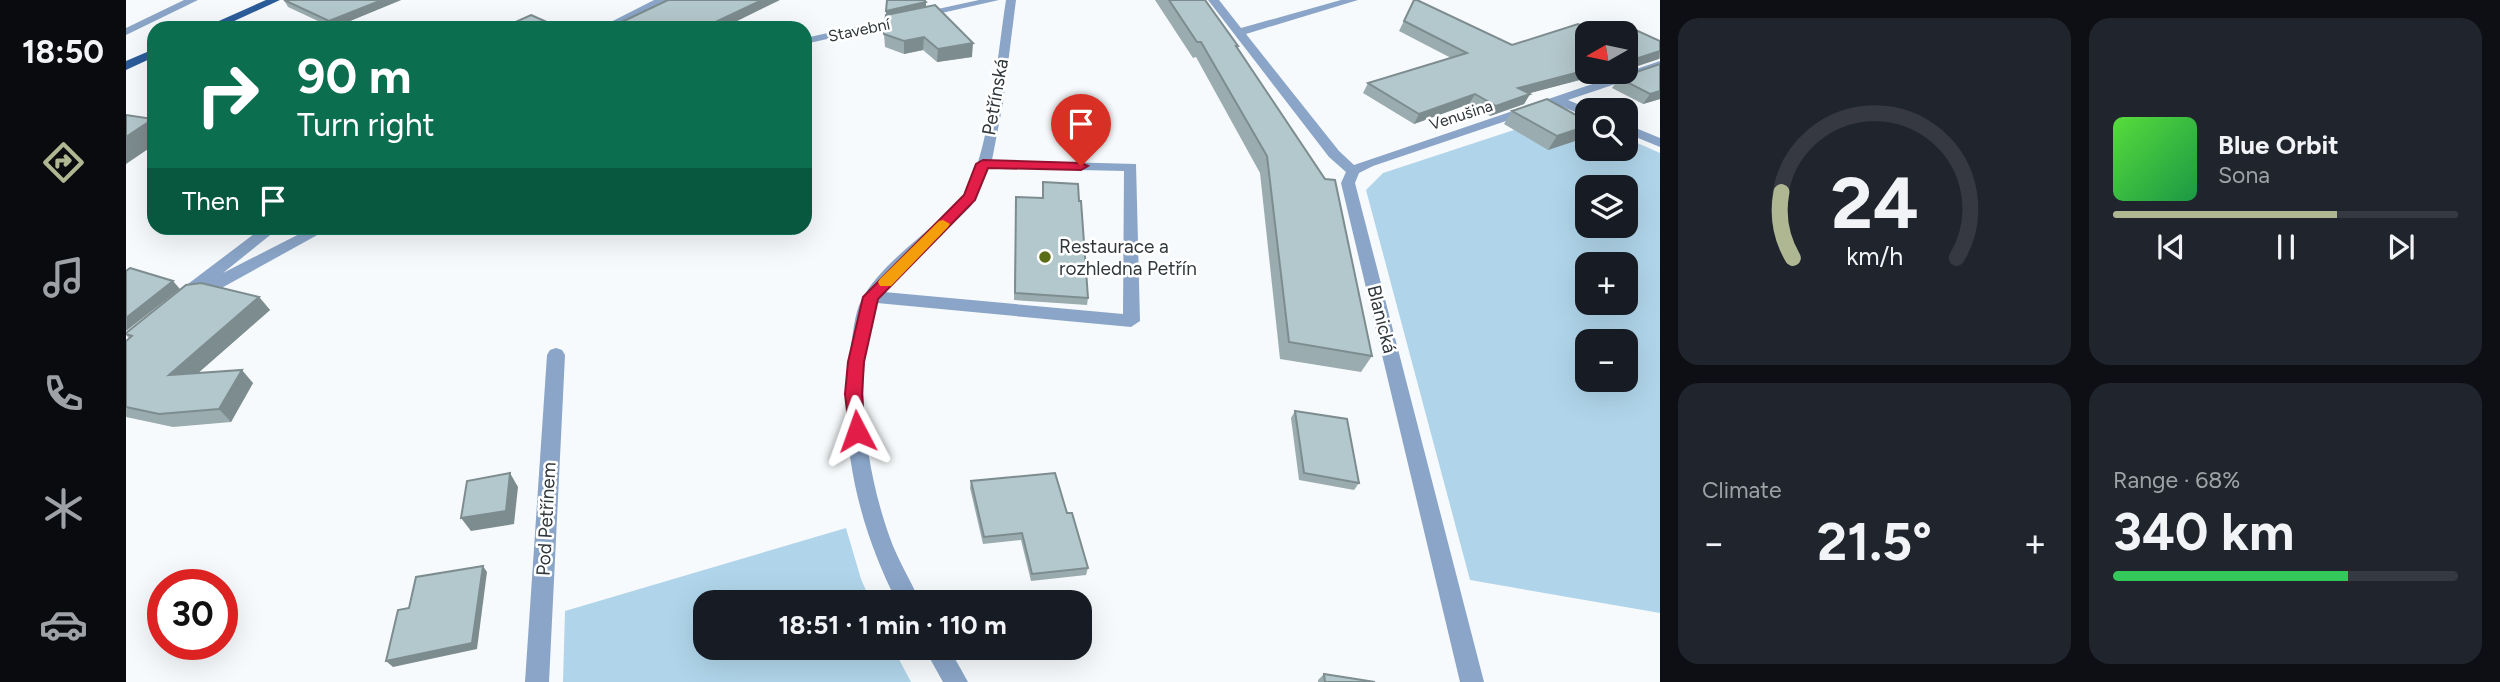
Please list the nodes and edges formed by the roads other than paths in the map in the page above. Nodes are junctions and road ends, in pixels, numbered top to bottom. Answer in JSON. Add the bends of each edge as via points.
{"nodes":[{"id":1,"x":193,"y":0,"type":"edge"},
{"id":2,"x":275,"y":0,"type":"edge"},
{"id":3,"x":663,"y":0,"type":"edge"},
{"id":4,"x":994,"y":0,"type":"edge"},
{"id":5,"x":1011,"y":0,"type":"edge"},
{"id":6,"x":1213,"y":0,"type":"edge"},
{"id":7,"x":1353,"y":0,"type":"edge"},
{"id":8,"x":149,"y":21,"type":"edge"},
{"id":9,"x":226,"y":21,"type":"edge"},
{"id":10,"x":620,"y":21,"type":"edge"},
{"id":11,"x":147,"y":22,"type":"edge"},
{"id":12,"x":126,"y":32,"type":"edge"},
{"id":13,"x":1239,"y":32,"type":"junction"},
{"id":14,"x":812,"y":39,"type":"edge"},
{"id":15,"x":147,"y":56,"type":"edge"},
{"id":16,"x":1660,"y":65,"type":"edge"},
{"id":17,"x":126,"y":66,"type":"edge"},
{"id":18,"x":1559,"y":101,"type":"junction"},
{"id":19,"x":1575,"y":108,"type":"edge"},
{"id":20,"x":1638,"y":133,"type":"edge"},
{"id":21,"x":1660,"y":143,"type":"edge"},
{"id":22,"x":983,"y":164,"type":"junction"},
{"id":23,"x":1353,"y":171,"type":"junction"},
{"id":24,"x":262,"y":235,"type":"edge"},
{"id":25,"x":309,"y":235,"type":"edge"},
{"id":26,"x":871,"y":297,"type":"junction"},
{"id":27,"x":556,"y":355,"type":"dead end"},
{"id":28,"x":903,"y":590,"type":"edge"},
{"id":29,"x":943,"y":660,"type":"edge"},
{"id":30,"x":537,"y":682,"type":"edge"},
{"id":31,"x":956,"y":682,"type":"edge"},
{"id":32,"x":1472,"y":682,"type":"edge"}],
"edges":[{"from":1,"to":8,"type":"street"},
{"from":2,"to":9,"type":"main road"},
{"from":3,"to":10,"type":"street"},
{"from":4,"to":14,"type":"street","name":"Stavební"},
{"from":5,"to":22,"type":"street","name":"Petřínská"},
{"from":6,"to":13,"type":"street"},
{"from":7,"to":13,"type":"street"},
{"from":11,"to":12,"type":"street"},
{"from":13,"to":23,"type":"street","via":[[1334,154]]},
{"from":15,"to":17,"type":"main road"},
{"from":16,"to":18,"type":"street","name":"Venušina"},
{"from":18,"to":19,"type":"street"},
{"from":18,"to":23,"type":"street","name":"Venušina"},
{"from":20,"to":21,"type":"street"},
{"from":22,"to":26,"type":"street","name":"Petřínská","via":[[971,197]]},
{"from":22,"to":26,"type":"street","via":[[1130,167],[1131,321]]},
{"from":23,"to":32,"type":"street","name":"Blanická","via":[[1348,183]]},
{"from":24,"to":25,"type":"street","via":[[171,307]]},
{"from":26,"to":28,"type":"street","via":[[856,362],[857,431],[870,505]]},
{"from":27,"to":30,"type":"street","name":"Pod Petřínem"},
{"from":29,"to":31,"type":"street"}]}
